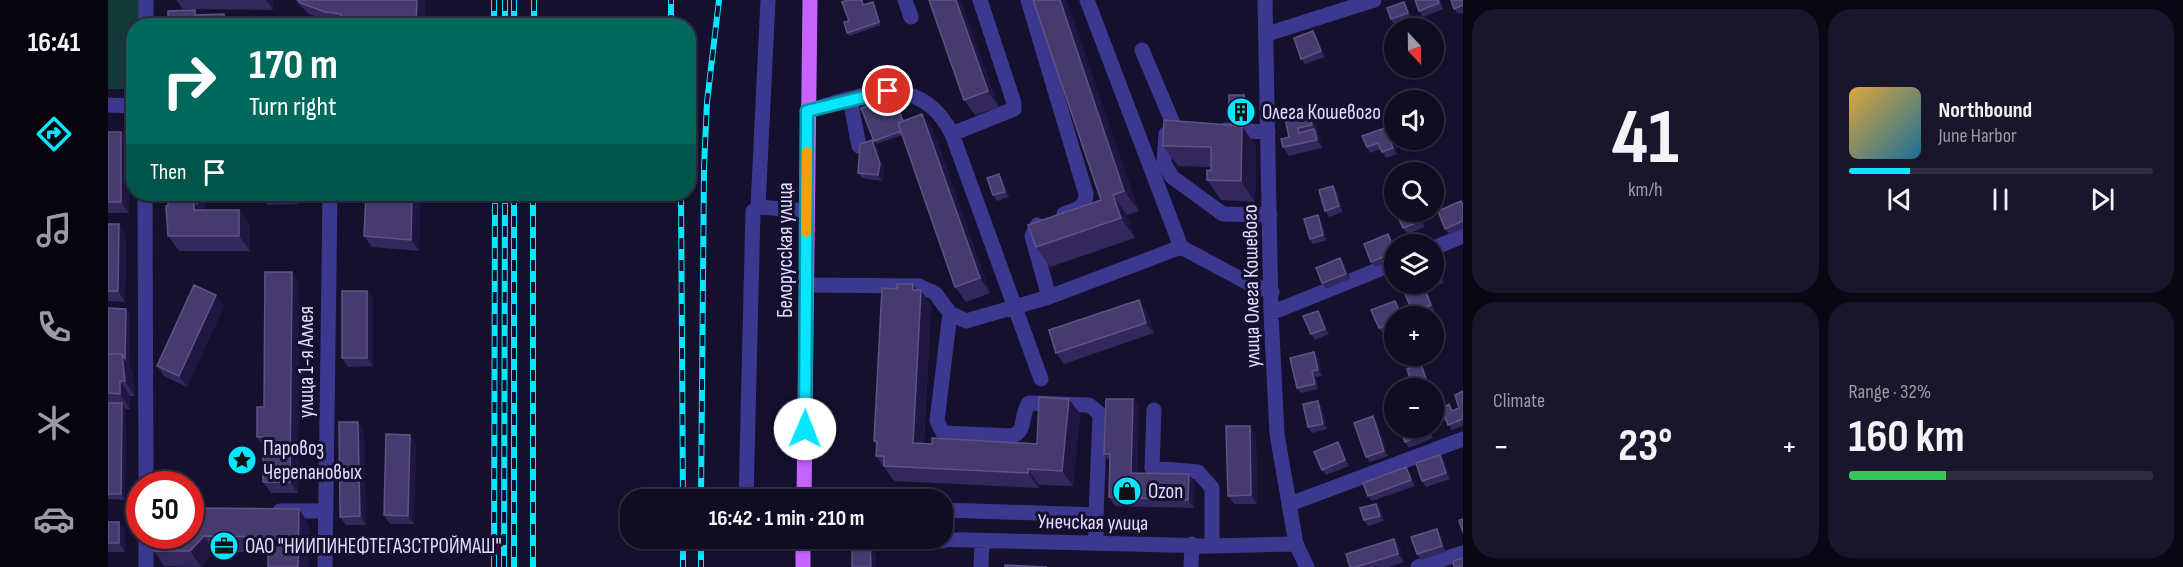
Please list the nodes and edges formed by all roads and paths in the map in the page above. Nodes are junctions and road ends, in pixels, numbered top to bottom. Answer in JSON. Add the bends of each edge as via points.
{"nodes":[{"id":1,"x":146,"y":0,"type":"edge"},
{"id":2,"x":768,"y":0,"type":"edge"},
{"id":3,"x":810,"y":0,"type":"edge"},
{"id":4,"x":906,"y":0,"type":"edge"},
{"id":5,"x":980,"y":0,"type":"edge"},
{"id":6,"x":1028,"y":0,"type":"edge"},
{"id":7,"x":1087,"y":0,"type":"edge"},
{"id":8,"x":1265,"y":0,"type":"edge"},
{"id":9,"x":1374,"y":0,"type":"edge"},
{"id":10,"x":911,"y":17,"type":"dead end"},
{"id":11,"x":146,"y":18,"type":"edge"},
{"id":12,"x":1267,"y":34,"type":"junction"},
{"id":13,"x":1142,"y":50,"type":"dead end"},
{"id":14,"x":850,"y":99,"type":"junction"},
{"id":15,"x":108,"y":105,"type":"edge"},
{"id":16,"x":126,"y":106,"type":"edge"},
{"id":17,"x":807,"y":111,"type":"junction"},
{"id":18,"x":1210,"y":130,"type":"edge"},
{"id":19,"x":1268,"y":132,"type":"junction"},
{"id":20,"x":952,"y":134,"type":"junction"},
{"id":21,"x":859,"y":146,"type":"edge"},
{"id":22,"x":146,"y":201,"type":"edge"},
{"id":23,"x":330,"y":201,"type":"edge"},
{"id":24,"x":758,"y":207,"type":"junction"},
{"id":25,"x":806,"y":211,"type":"junction"},
{"id":26,"x":1270,"y":215,"type":"junction"},
{"id":27,"x":1463,"y":236,"type":"edge"},
{"id":28,"x":1444,"y":244,"type":"edge"},
{"id":29,"x":1181,"y":247,"type":"junction"},
{"id":30,"x":1384,"y":267,"type":"edge"},
{"id":31,"x":806,"y":285,"type":"junction"},
{"id":32,"x":1272,"y":292,"type":"junction"},
{"id":33,"x":1049,"y":297,"type":"junction"},
{"id":34,"x":1014,"y":308,"type":"junction"},
{"id":35,"x":950,"y":313,"type":"junction"},
{"id":36,"x":1271,"y":313,"type":"junction"},
{"id":37,"x":1041,"y":379,"type":"dead end"},
{"id":38,"x":1154,"y":410,"type":"dead end"},
{"id":39,"x":1463,"y":439,"type":"edge"},
{"id":40,"x":146,"y":471,"type":"edge"},
{"id":41,"x":746,"y":489,"type":"edge"},
{"id":42,"x":804,"y":489,"type":"edge"},
{"id":43,"x":1290,"y":504,"type":"junction"},
{"id":44,"x":953,"y":510,"type":"edge"},
{"id":45,"x":270,"y":511,"type":"edge"},
{"id":46,"x":326,"y":512,"type":"junction"},
{"id":47,"x":1096,"y":515,"type":"junction"},
{"id":48,"x":953,"y":541,"type":"edge"},
{"id":49,"x":982,"y":541,"type":"junction"},
{"id":50,"x":1096,"y":542,"type":"junction"},
{"id":51,"x":1192,"y":544,"type":"junction"},
{"id":52,"x":1296,"y":544,"type":"junction"},
{"id":53,"x":1212,"y":546,"type":"junction"},
{"id":54,"x":146,"y":549,"type":"edge"},
{"id":55,"x":803,"y":549,"type":"edge"},
{"id":56,"x":1463,"y":553,"type":"edge"},
{"id":57,"x":146,"y":567,"type":"edge"},
{"id":58,"x":325,"y":567,"type":"edge"},
{"id":59,"x":802,"y":567,"type":"edge"},
{"id":60,"x":981,"y":567,"type":"edge"},
{"id":61,"x":1191,"y":567,"type":"edge"},
{"id":62,"x":1307,"y":567,"type":"edge"},
{"id":63,"x":1418,"y":567,"type":"edge"}],
"edges":[{"from":1,"to":11,"type":"street"},
{"from":2,"to":24,"type":"street"},
{"from":3,"to":17,"type":"main road","name":"Белорусская улица"},
{"from":4,"to":10,"type":"street"},
{"from":5,"to":20,"type":"street","via":[[1014,109]]},
{"from":6,"to":33,"type":"street","via":[[1086,195],[1081,207],[1039,222],[1034,229],[1032,236]]},
{"from":7,"to":29,"type":"street"},
{"from":8,"to":12,"type":"street","name":"улица Олега Кошевого"},
{"from":9,"to":12,"type":"street"},
{"from":12,"to":19,"type":"street","name":"улица Олега Кошевого"},
{"from":13,"to":26,"type":"street","via":[[1181,128],[1166,134],[1163,149],[1164,163],[1172,177],[1223,214]]},
{"from":14,"to":17,"type":"street"},
{"from":14,"to":20,"type":"street","via":[[888,91],[912,95],[942,114]]},
{"from":14,"to":21,"type":"street"},
{"from":15,"to":16,"type":"street"},
{"from":17,"to":25,"type":"main road","name":"Белорусская улица"},
{"from":18,"to":19,"type":"street"},
{"from":19,"to":26,"type":"street","name":"улица Олега Кошевого"},
{"from":20,"to":34,"type":"street"},
{"from":22,"to":40,"type":"street"},
{"from":23,"to":46,"type":"street","name":"улица 1-я Аллея"},
{"from":24,"to":25,"type":"street"},
{"from":24,"to":41,"type":"street","via":[[753,212]]},
{"from":25,"to":31,"type":"main road","name":"Белорусская улица"},
{"from":26,"to":32,"type":"street","name":"улица Олега Кошевого"},
{"from":27,"to":28,"type":"street"},
{"from":29,"to":32,"type":"street"},
{"from":29,"to":33,"type":"street"},
{"from":30,"to":36,"type":"street"},
{"from":31,"to":35,"type":"street","via":[[919,286],[934,293]]},
{"from":31,"to":42,"type":"main road","name":"Белорусская улица"},
{"from":32,"to":36,"type":"street","name":"улица Олега Кошевого"},
{"from":33,"to":34,"type":"street"},
{"from":34,"to":35,"type":"street","via":[[966,321]]},
{"from":34,"to":37,"type":"street"},
{"from":35,"to":47,"type":"street","via":[[939,428],[943,433],[1012,436],[1022,428],[1024,409],[1029,403],[1089,405],[1100,414]]},
{"from":36,"to":43,"type":"street","name":"улица Олега Кошевого","via":[[1277,434]]},
{"from":38,"to":53,"type":"street","via":[[1152,468],[1198,472],[1212,488]]},
{"from":39,"to":43,"type":"street"},
{"from":43,"to":52,"type":"street","name":"улица Олега Кошевого"},
{"from":44,"to":47,"type":"street"},
{"from":45,"to":46,"type":"street"},
{"from":46,"to":58,"type":"street","name":"улица 1-я Аллея"},
{"from":47,"to":50,"type":"street"},
{"from":48,"to":49,"type":"street","name":"Унечская улица"},
{"from":49,"to":50,"type":"street","name":"Унечская улица"},
{"from":49,"to":60,"type":"street"},
{"from":50,"to":51,"type":"street","name":"Унечская улица"},
{"from":51,"to":53,"type":"street","name":"Унечская улица"},
{"from":51,"to":61,"type":"street"},
{"from":52,"to":53,"type":"street","name":"Унечская улица"},
{"from":52,"to":62,"type":"street","name":"улица Олега Кошевого"},
{"from":54,"to":57,"type":"street"},
{"from":55,"to":59,"type":"main road"},
{"from":56,"to":63,"type":"street"}]}
